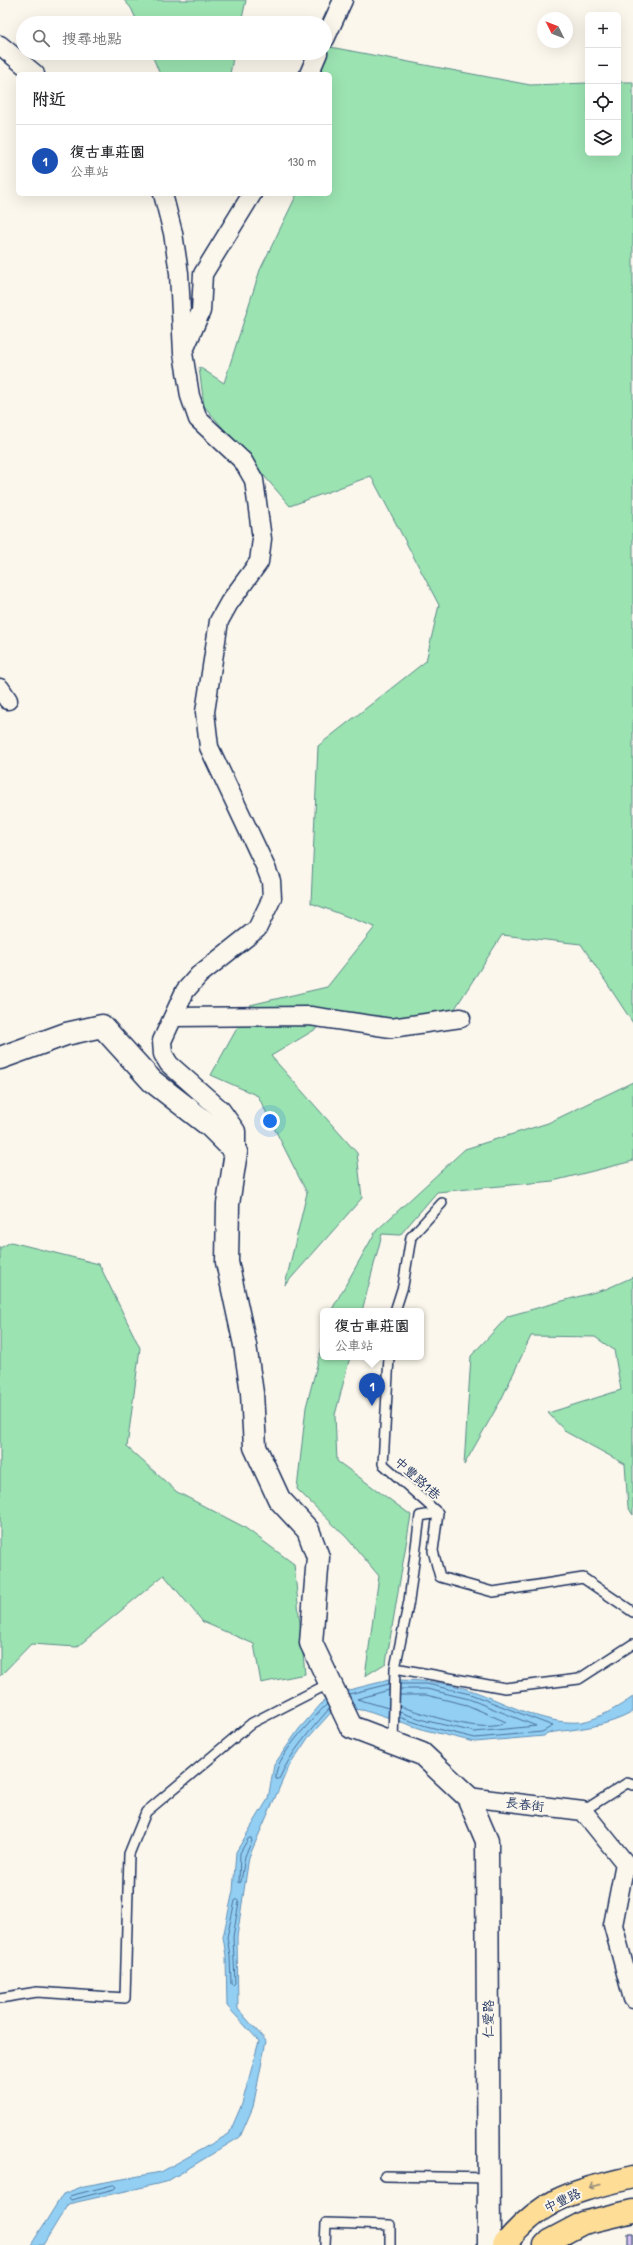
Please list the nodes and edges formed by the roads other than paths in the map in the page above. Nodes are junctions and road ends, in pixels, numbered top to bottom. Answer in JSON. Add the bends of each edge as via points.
{"nodes":[{"id":1,"x":343,"y":0,"type":"edge"},
{"id":2,"x":332,"y":24,"type":"edge"},
{"id":3,"x":0,"y":44,"type":"edge"},
{"id":4,"x":16,"y":58,"type":"edge"},
{"id":5,"x":19,"y":60,"type":"edge"},
{"id":6,"x":315,"y":60,"type":"edge"},
{"id":7,"x":33,"y":72,"type":"edge"},
{"id":8,"x":310,"y":72,"type":"edge"},
{"id":9,"x":163,"y":196,"type":"edge"},
{"id":10,"x":251,"y":196,"type":"edge"},
{"id":11,"x":183,"y":353,"type":"junction"},
{"id":12,"x":173,"y":1017,"type":"junction"},
{"id":13,"x":461,"y":1018,"type":"dead end"},
{"id":14,"x":0,"y":1058,"type":"edge"},
{"id":15,"x":236,"y":1152,"type":"junction"},
{"id":16,"x":442,"y":1203,"type":"dead end"},
{"id":17,"x":396,"y":1308,"type":"edge"},
{"id":18,"x":389,"y":1360,"type":"edge"},
{"id":19,"x":438,"y":1513,"type":"junction"},
{"id":20,"x":633,"y":1612,"type":"edge"},
{"id":21,"x":633,"y":1644,"type":"edge"},
{"id":22,"x":395,"y":1668,"type":"junction"},
{"id":23,"x":330,"y":1683,"type":"junction"},
{"id":24,"x":393,"y":1743,"type":"junction"},
{"id":25,"x":633,"y":1785,"type":"edge"},
{"id":26,"x":468,"y":1797,"type":"junction"},
{"id":27,"x":582,"y":1811,"type":"junction"},
{"id":28,"x":0,"y":1998,"type":"edge"},
{"id":29,"x":633,"y":1999,"type":"edge"},
{"id":30,"x":385,"y":2176,"type":"dead end"},
{"id":31,"x":633,"y":2177,"type":"edge"},
{"id":32,"x":489,"y":2178,"type":"junction"},
{"id":33,"x":633,"y":2211,"type":"edge"},
{"id":34,"x":325,"y":2245,"type":"edge"},
{"id":35,"x":390,"y":2245,"type":"edge"},
{"id":36,"x":489,"y":2245,"type":"edge"},
{"id":37,"x":504,"y":2245,"type":"edge"},
{"id":38,"x":545,"y":2245,"type":"edge"}],
"edges":[{"from":1,"to":2,"type":"street"},
{"from":3,"to":4,"type":"street"},
{"from":5,"to":7,"type":"street"},
{"from":6,"to":8,"type":"street"},
{"from":9,"to":11,"type":"street","via":[[174,233]]},
{"from":10,"to":11,"type":"street","via":[[203,274],[201,311]]},
{"from":11,"to":12,"type":"street","via":[[190,396],[198,419],[243,461],[254,480],[262,540],[259,562],[219,621],[205,712],[210,747],[266,868],[271,881],[272,898],[257,929],[199,975],[185,991]]},
{"from":12,"to":13,"type":"street","via":[[310,1016],[391,1028]]},
{"from":12,"to":15,"type":"street","via":[[162,1041],[162,1054],[169,1064],[221,1110],[236,1131]]},
{"from":14,"to":15,"type":"street","via":[[66,1034],[102,1026],[152,1081],[210,1126]]},
{"from":15,"to":23,"type":"street","via":[[228,1204],[227,1262],[245,1345],[252,1393],[255,1447],[279,1499],[308,1530],[318,1557],[311,1643]]},
{"from":16,"to":17,"type":"lane","via":[[411,1237],[403,1286]]},
{"from":18,"to":19,"type":"lane","name":"中豐路1巷","via":[[383,1464]]},
{"from":19,"to":20,"type":"lane","name":"中豐路1巷","via":[[433,1552],[440,1577],[493,1592],[584,1578]]},
{"from":19,"to":22,"type":"lane","via":[[420,1516],[409,1600]]},
{"from":21,"to":22,"type":"lane","via":[[579,1679],[505,1688]]},
{"from":22,"to":24,"type":"lane"},
{"from":23,"to":24,"type":"street","via":[[351,1727]]},
{"from":23,"to":28,"type":"lane","via":[[252,1723],[146,1812],[129,1854],[125,1998],[37,1992]]},
{"from":24,"to":26,"type":"street","via":[[422,1754]]},
{"from":25,"to":27,"type":"lane","via":[[627,1783]]},
{"from":26,"to":27,"type":"street","name":"長春街"},
{"from":26,"to":32,"type":"street","name":"仁愛路","via":[[487,1841]]},
{"from":27,"to":29,"type":"street","via":[[625,1862],[613,1925]]},
{"from":30,"to":32,"type":"lane"},
{"from":31,"to":37,"type":"main road","name":"中豐路","one_way":true,"via":[[579,2190],[547,2204],[520,2225]]},
{"from":32,"to":36,"type":"street","name":"仁愛路"},
{"from":33,"to":38,"type":"main road","via":[[583,2223]]},
{"from":34,"to":35,"type":"lane","via":[[326,2223],[390,2225]]}]}
